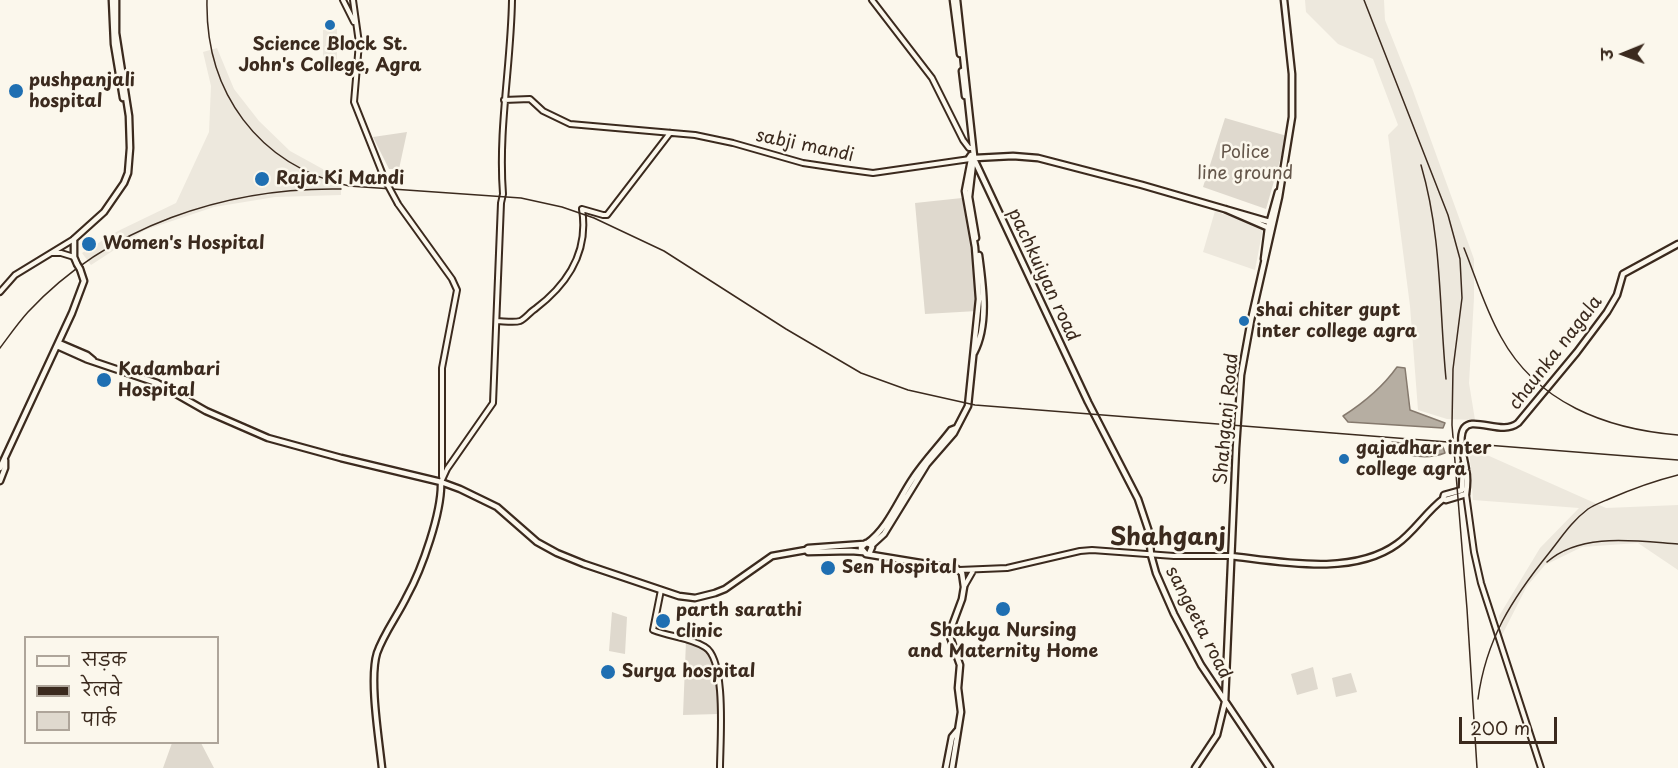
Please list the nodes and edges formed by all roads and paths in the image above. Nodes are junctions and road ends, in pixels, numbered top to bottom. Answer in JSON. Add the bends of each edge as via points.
{"nodes":[{"id":1,"x":114,"y":0,"type":"edge"},
{"id":2,"x":343,"y":0,"type":"edge"},
{"id":3,"x":353,"y":0,"type":"edge"},
{"id":4,"x":512,"y":0,"type":"edge"},
{"id":5,"x":872,"y":0,"type":"edge"},
{"id":6,"x":1284,"y":0,"type":"edge"},
{"id":7,"x":955,"y":3,"type":"edge"},
{"id":8,"x":356,"y":25,"type":"junction"},
{"id":9,"x":504,"y":100,"type":"junction"},
{"id":10,"x":671,"y":132,"type":"junction"},
{"id":11,"x":972,"y":148,"type":"junction"},
{"id":12,"x":972,"y":158,"type":"junction"},
{"id":13,"x":1270,"y":225,"type":"junction"},
{"id":14,"x":74,"y":239,"type":"junction"},
{"id":15,"x":1678,"y":244,"type":"edge"},
{"id":16,"x":49,"y":254,"type":"junction"},
{"id":17,"x":74,"y":257,"type":"junction"},
{"id":18,"x":0,"y":292,"type":"edge"},
{"id":19,"x":497,"y":321,"type":"junction"},
{"id":20,"x":58,"y":345,"type":"junction"},
{"id":21,"x":5,"y":460,"type":"junction"},
{"id":22,"x":0,"y":468,"type":"edge"},
{"id":23,"x":441,"y":480,"type":"junction"},
{"id":24,"x":0,"y":481,"type":"edge"},
{"id":25,"x":1464,"y":492,"type":"junction"},
{"id":26,"x":868,"y":548,"type":"junction"},
{"id":27,"x":806,"y":550,"type":"junction"},
{"id":28,"x":1151,"y":555,"type":"junction"},
{"id":29,"x":1231,"y":556,"type":"junction"},
{"id":30,"x":959,"y":570,"type":"junction"},
{"id":31,"x":973,"y":570,"type":"junction"},
{"id":32,"x":964,"y":586,"type":"junction"},
{"id":33,"x":661,"y":590,"type":"junction"},
{"id":34,"x":1225,"y":702,"type":"junction"},
{"id":35,"x":957,"y":731,"type":"junction"},
{"id":36,"x":382,"y":768,"type":"edge"},
{"id":37,"x":720,"y":768,"type":"edge"},
{"id":38,"x":946,"y":768,"type":"edge"},
{"id":39,"x":952,"y":768,"type":"edge"},
{"id":40,"x":1195,"y":768,"type":"edge"},
{"id":41,"x":1270,"y":768,"type":"edge"},
{"id":42,"x":1541,"y":768,"type":"edge"}],
"edges":[{"from":1,"to":14,"type":"main road","via":[[130,156],[126,179],[104,212]]},
{"from":2,"to":8,"type":"street"},
{"from":3,"to":8,"type":"street"},
{"from":4,"to":9,"type":"street"},
{"from":5,"to":11,"type":"street","via":[[932,78],[963,140]]},
{"from":6,"to":13,"type":"main road","name":"Shahganj Road","via":[[1292,117]]},
{"from":7,"to":11,"type":"main road"},
{"from":8,"to":23,"type":"street","bridge":true,"via":[[359,43],[354,102],[398,204],[457,290],[442,364]]},
{"from":9,"to":10,"type":"street","name":"sabji mandi","via":[[530,99],[543,111],[570,124]]},
{"from":9,"to":19,"type":"street"},
{"from":10,"to":12,"type":"street","name":"sabji mandi","via":[[812,165],[870,173]]},
{"from":10,"to":19,"type":"street","via":[[608,215],[582,209],[579,256],[560,287],[520,321]]},
{"from":11,"to":12,"type":"main road"},
{"from":12,"to":13,"type":"main road","via":[[1038,158]]},
{"from":12,"to":26,"type":"main road","via":[[967,191],[982,320],[973,354],[968,406],[956,428],[918,470]]},
{"from":12,"to":28,"type":"main road","name":"pachkuiyan road","via":[[1138,499],[1149,532]]},
{"from":13,"to":29,"type":"main road","name":"Shahganj Road","via":[[1239,397]]},
{"from":14,"to":16,"type":"street"},
{"from":14,"to":17,"type":"main road"},
{"from":15,"to":25,"type":"main road","name":"chaunka nagala","via":[[1623,274],[1617,296],[1607,312],[1518,423],[1509,427],[1465,427],[1461,433]]},
{"from":16,"to":17,"type":"street"},
{"from":16,"to":18,"type":"street","via":[[15,275]]},
{"from":17,"to":20,"type":"main road","bridge":true,"via":[[84,281]]},
{"from":19,"to":23,"type":"street","via":[[494,403]]},
{"from":20,"to":21,"type":"main road"},
{"from":20,"to":23,"type":"main road","via":[[86,359],[157,383],[206,411],[268,438]]},
{"from":21,"to":22,"type":"main road"},
{"from":21,"to":24,"type":"main road"},
{"from":23,"to":33,"type":"main road","via":[[491,503],[537,542],[557,553]]},
{"from":23,"to":36,"type":"main road","via":[[440,499],[417,575],[375,662]]},
{"from":25,"to":29,"type":"main road","via":[[1443,499],[1400,542],[1375,555],[1345,563],[1314,564]]},
{"from":25,"to":42,"type":"street","via":[[1481,583]]},
{"from":26,"to":27,"type":"main road"},
{"from":26,"to":27,"type":"main road"},
{"from":26,"to":30,"type":"main road","via":[[881,556]]},
{"from":27,"to":33,"type":"main road","via":[[772,556],[725,590],[695,598]]},
{"from":28,"to":29,"type":"street"},
{"from":28,"to":31,"type":"street","via":[[1080,551],[1007,568]]},
{"from":28,"to":34,"type":"main road","name":"sangeeta road","via":[[1174,614]]},
{"from":29,"to":34,"type":"main road","name":"Shahganj Road"},
{"from":30,"to":31,"type":"street"},
{"from":30,"to":32,"type":"main road"},
{"from":31,"to":32,"type":"street"},
{"from":32,"to":35,"type":"main road","via":[[949,634],[960,667],[961,712]]},
{"from":33,"to":37,"type":"street","via":[[653,630],[708,648],[715,657],[719,679]]},
{"from":34,"to":40,"type":"main road","name":"Shahganj Road","via":[[1217,735]]},
{"from":34,"to":41,"type":"main road","name":"sangeeta road"},
{"from":35,"to":38,"type":"main road","via":[[952,737]]},
{"from":35,"to":39,"type":"main road"}]}
